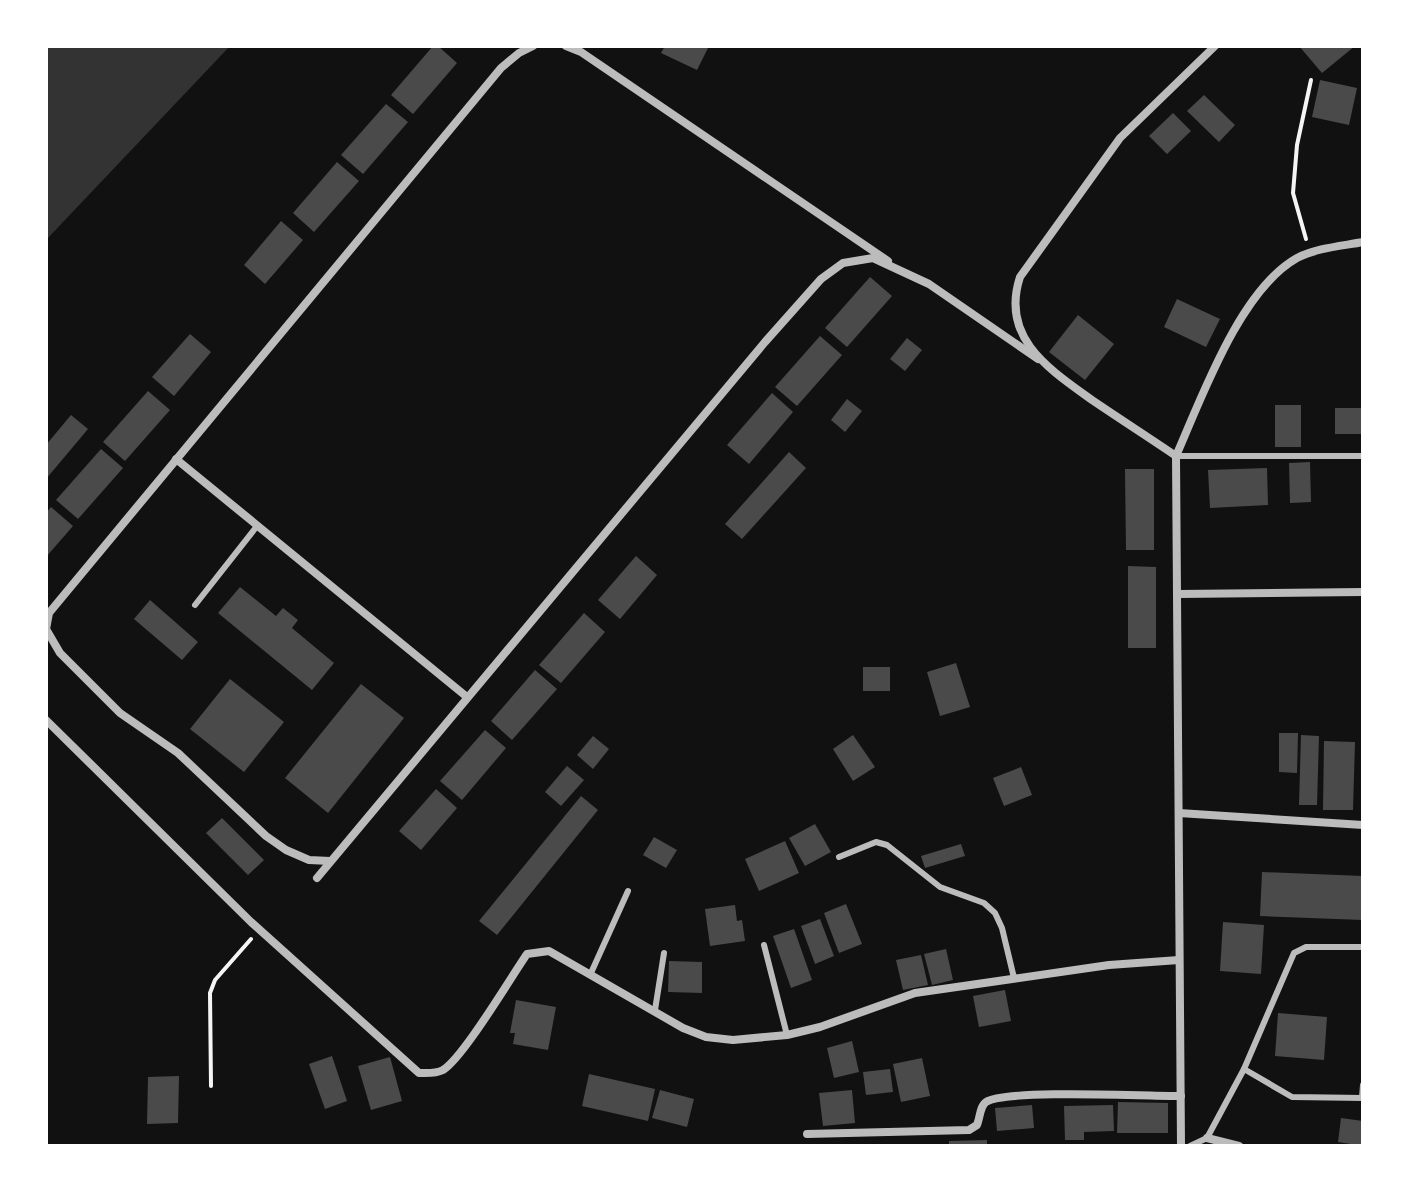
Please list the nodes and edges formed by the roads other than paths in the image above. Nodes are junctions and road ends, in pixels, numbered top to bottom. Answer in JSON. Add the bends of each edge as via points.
{"nodes":[{"id":1,"x":533,"y":46,"type":"edge"},
{"id":2,"x":566,"y":46,"type":"edge"},
{"id":3,"x":1215,"y":46,"type":"edge"},
{"id":4,"x":1363,"y":242,"type":"edge"},
{"id":5,"x":899,"y":269,"type":"junction"},
{"id":6,"x":1038,"y":359,"type":"junction"},
{"id":7,"x":1176,"y":456,"type":"junction"},
{"id":8,"x":1363,"y":456,"type":"edge"},
{"id":9,"x":176,"y":459,"type":"junction"},
{"id":10,"x":257,"y":526,"type":"junction"},
{"id":11,"x":1363,"y":592,"type":"edge"},
{"id":12,"x":1178,"y":594,"type":"junction"},
{"id":13,"x":195,"y":605,"type":"dead end"},
{"id":14,"x":467,"y":697,"type":"junction"},
{"id":15,"x":46,"y":720,"type":"edge"},
{"id":16,"x":1179,"y":813,"type":"junction"},
{"id":17,"x":1363,"y":825,"type":"edge"},
{"id":18,"x":839,"y":857,"type":"dead end"},
{"id":19,"x":330,"y":861,"type":"junction"},
{"id":20,"x":317,"y":878,"type":"dead end"},
{"id":21,"x":628,"y":891,"type":"dead end"},
{"id":22,"x":764,"y":945,"type":"dead end"},
{"id":23,"x":1363,"y":947,"type":"edge"},
{"id":24,"x":664,"y":953,"type":"dead end"},
{"id":25,"x":1179,"y":960,"type":"junction"},
{"id":26,"x":591,"y":973,"type":"junction"},
{"id":27,"x":1014,"y":978,"type":"junction"},
{"id":28,"x":655,"y":1010,"type":"junction"},
{"id":29,"x":787,"y":1035,"type":"junction"},
{"id":30,"x":1244,"y":1069,"type":"junction"},
{"id":31,"x":1363,"y":1085,"type":"edge"},
{"id":32,"x":1181,"y":1096,"type":"junction"},
{"id":33,"x":1363,"y":1098,"type":"edge"},
{"id":34,"x":807,"y":1134,"type":"dead end"},
{"id":35,"x":1207,"y":1138,"type":"junction"},
{"id":36,"x":1181,"y":1146,"type":"edge"},
{"id":37,"x":1190,"y":1146,"type":"edge"},
{"id":38,"x":1239,"y":1146,"type":"edge"}],
"edges":[{"from":1,"to":9,"type":"street","via":[[501,68]]},
{"from":2,"to":5,"type":"street"},
{"from":3,"to":6,"type":"street","via":[[1120,138],[1020,277],[1015,312]]},
{"from":4,"to":7,"type":"street","via":[[1295,259],[1259,292],[1220,357]]},
{"from":5,"to":6,"type":"street"},
{"from":5,"to":14,"type":"street","via":[[873,258],[843,263],[821,279]]},
{"from":6,"to":7,"type":"street"},
{"from":7,"to":8,"type":"lane"},
{"from":7,"to":12,"type":"street"},
{"from":9,"to":10,"type":"street"},
{"from":9,"to":19,"type":"street","via":[[49,613],[46,629],[85,681],[178,753],[266,836],[309,860]]},
{"from":10,"to":13,"type":"lane"},
{"from":10,"to":14,"type":"street"},
{"from":11,"to":12,"type":"street"},
{"from":12,"to":16,"type":"street"},
{"from":14,"to":19,"type":"street"},
{"from":15,"to":26,"type":"street","via":[[259,930],[419,1073],[446,1068],[527,954],[549,951]]},
{"from":16,"to":17,"type":"street"},
{"from":16,"to":25,"type":"street"},
{"from":18,"to":27,"type":"lane","via":[[876,842],[887,845],[940,887],[984,903],[1002,928]]},
{"from":19,"to":20,"type":"street"},
{"from":21,"to":26,"type":"lane"},
{"from":22,"to":29,"type":"lane"},
{"from":23,"to":30,"type":"lane","via":[[1306,947],[1294,953]]},
{"from":24,"to":28,"type":"lane"},
{"from":25,"to":27,"type":"street"},
{"from":25,"to":32,"type":"street"},
{"from":26,"to":28,"type":"street"},
{"from":27,"to":29,"type":"street","via":[[915,993]]},
{"from":28,"to":29,"type":"street","via":[[706,1037]]},
{"from":30,"to":33,"type":"lane","via":[[1292,1097]]},
{"from":30,"to":35,"type":"lane"},
{"from":31,"to":33,"type":"lane"},
{"from":32,"to":34,"type":"street","via":[[1014,1095],[986,1102],[977,1125],[969,1130]]},
{"from":32,"to":36,"type":"street"},
{"from":35,"to":37,"type":"lane"},
{"from":35,"to":38,"type":"street"}]}
